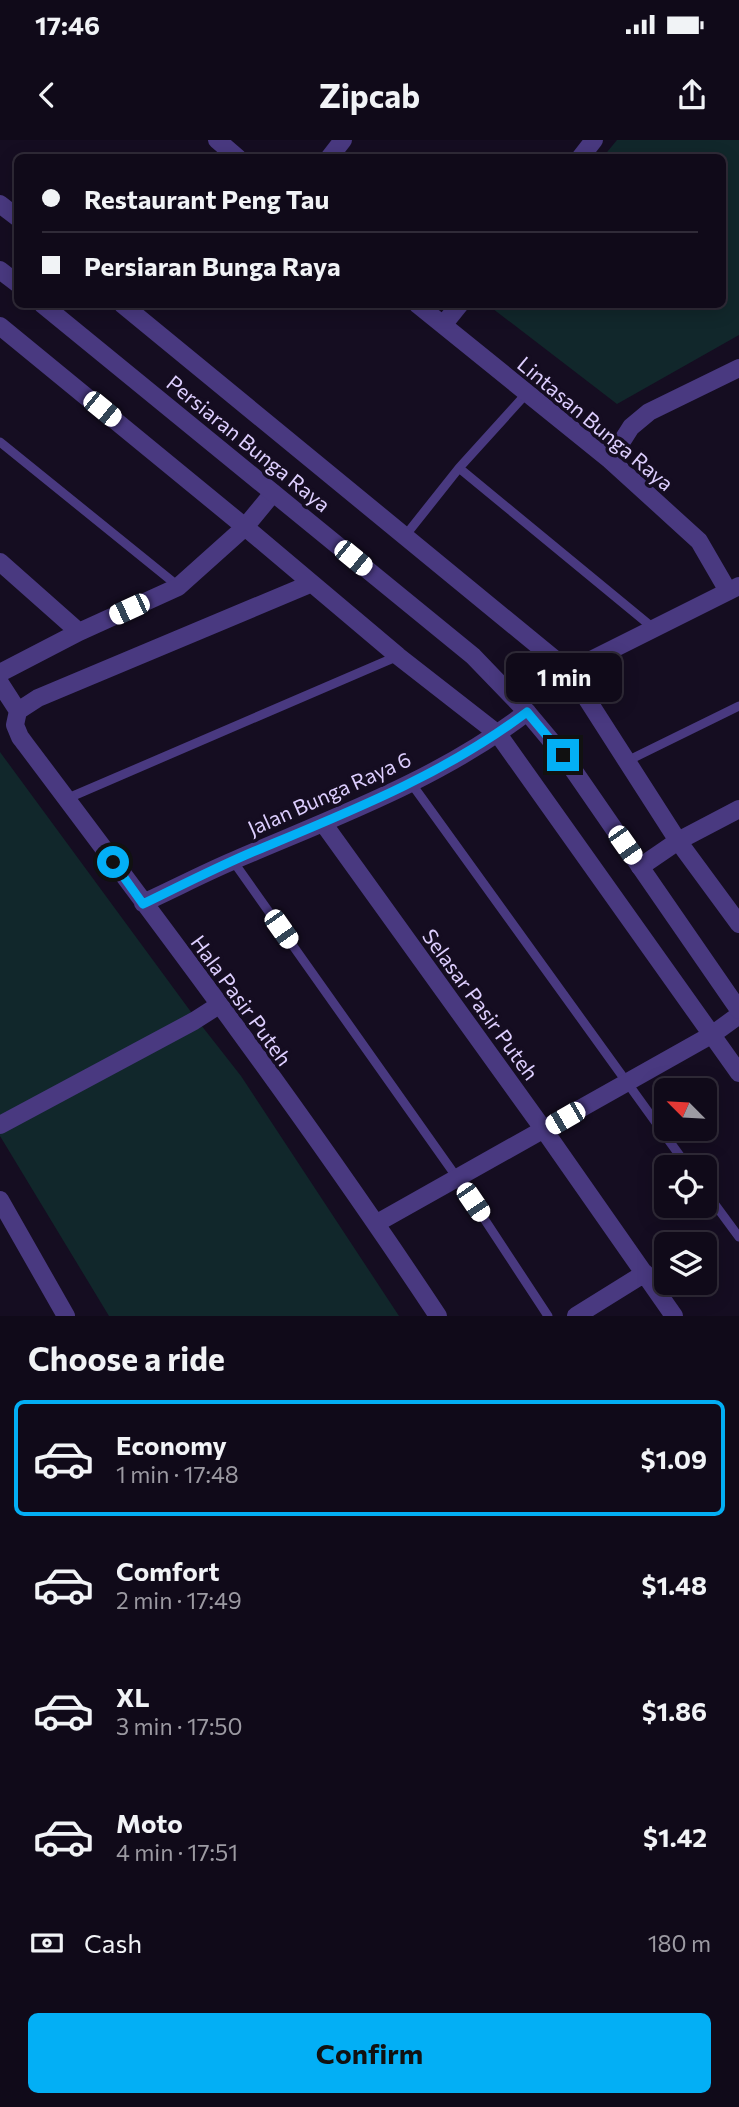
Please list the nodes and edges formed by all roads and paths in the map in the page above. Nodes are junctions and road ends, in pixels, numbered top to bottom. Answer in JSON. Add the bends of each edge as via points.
{"nodes":[{"id":1,"x":217,"y":140,"type":"edge"},
{"id":2,"x":343,"y":140,"type":"edge"},
{"id":3,"x":594,"y":140,"type":"edge"},
{"id":4,"x":233,"y":154,"type":"edge"},
{"id":5,"x":332,"y":154,"type":"edge"},
{"id":6,"x":583,"y":154,"type":"edge"},
{"id":7,"x":0,"y":204,"type":"edge"},
{"id":8,"x":14,"y":215,"type":"edge"},
{"id":9,"x":0,"y":270,"type":"edge"},
{"id":10,"x":14,"y":282,"type":"edge"},
{"id":11,"x":47,"y":308,"type":"edge"},
{"id":12,"x":127,"y":308,"type":"edge"},
{"id":13,"x":422,"y":308,"type":"edge"},
{"id":14,"x":457,"y":308,"type":"edge"},
{"id":15,"x":443,"y":325,"type":"junction"},
{"id":16,"x":0,"y":326,"type":"edge"},
{"id":17,"x":739,"y":368,"type":"edge"},
{"id":18,"x":526,"y":394,"type":"junction"},
{"id":19,"x":0,"y":442,"type":"edge"},
{"id":20,"x":610,"y":460,"type":"junction"},
{"id":21,"x":459,"y":468,"type":"junction"},
{"id":22,"x":273,"y":493,"type":"junction"},
{"id":23,"x":245,"y":527,"type":"junction"},
{"id":24,"x":404,"y":537,"type":"junction"},
{"id":25,"x":0,"y":563,"type":"edge"},
{"id":26,"x":310,"y":584,"type":"junction"},
{"id":27,"x":178,"y":587,"type":"junction"},
{"id":28,"x":734,"y":588,"type":"edge"},
{"id":29,"x":652,"y":628,"type":"junction"},
{"id":30,"x":79,"y":632,"type":"junction"},
{"id":31,"x":398,"y":656,"type":"junction"},
{"id":32,"x":569,"y":671,"type":"junction"},
{"id":33,"x":0,"y":673,"type":"edge"},
{"id":34,"x":0,"y":684,"type":"edge"},
{"id":35,"x":739,"y":706,"type":"edge"},
{"id":36,"x":18,"y":711,"type":"junction"},
{"id":37,"x":527,"y":712,"type":"junction"},
{"id":38,"x":498,"y":734,"type":"junction"},
{"id":39,"x":627,"y":761,"type":"junction"},
{"id":40,"x":411,"y":783,"type":"junction"},
{"id":41,"x":66,"y":799,"type":"junction"},
{"id":42,"x":739,"y":809,"type":"edge"},
{"id":43,"x":323,"y":823,"type":"junction"},
{"id":44,"x":678,"y":841,"type":"junction"},
{"id":45,"x":233,"y":861,"type":"junction"},
{"id":46,"x":640,"y":867,"type":"junction"},
{"id":47,"x":143,"y":904,"type":"junction"},
{"id":48,"x":739,"y":924,"type":"edge"},
{"id":49,"x":219,"y":1005,"type":"junction"},
{"id":50,"x":739,"y":1010,"type":"edge"},
{"id":51,"x":739,"y":1016,"type":"edge"},
{"id":52,"x":713,"y":1034,"type":"junction"},
{"id":53,"x":739,"y":1073,"type":"edge"},
{"id":54,"x":626,"y":1083,"type":"junction"},
{"id":55,"x":0,"y":1125,"type":"edge"},
{"id":56,"x":544,"y":1130,"type":"junction"},
{"id":57,"x":679,"y":1155,"type":"edge"},
{"id":58,"x":458,"y":1179,"type":"junction"},
{"id":59,"x":0,"y":1200,"type":"edge"},
{"id":60,"x":717,"y":1207,"type":"edge"},
{"id":61,"x":377,"y":1223,"type":"junction"},
{"id":62,"x":739,"y":1237,"type":"edge"},
{"id":63,"x":645,"y":1273,"type":"junction"},
{"id":64,"x":66,"y":1316,"type":"edge"},
{"id":65,"x":438,"y":1316,"type":"edge"},
{"id":66,"x":548,"y":1316,"type":"edge"},
{"id":67,"x":576,"y":1316,"type":"edge"},
{"id":68,"x":674,"y":1316,"type":"edge"}],
"edges":[{"from":1,"to":4,"type":"street"},
{"from":2,"to":5,"type":"street"},
{"from":3,"to":6,"type":"street"},
{"from":7,"to":8,"type":"street"},
{"from":9,"to":10,"type":"street"},
{"from":11,"to":22,"type":"street","name":"Persiaran Bunga Raya"},
{"from":12,"to":24,"type":"street","name":"Persiaran Bunga Raya"},
{"from":13,"to":15,"type":"street","name":"Lintasan Bunga Raya"},
{"from":14,"to":15,"type":"street"},
{"from":15,"to":18,"type":"street","name":"Lintasan Bunga Raya"},
{"from":16,"to":23,"type":"street"},
{"from":17,"to":20,"type":"street","via":[[649,412],[631,427]]},
{"from":18,"to":20,"type":"street","name":"Lintasan Bunga Raya"},
{"from":18,"to":21,"type":"lane"},
{"from":19,"to":27,"type":"lane"},
{"from":20,"to":28,"type":"street","name":"Lintasan Bunga Raya","via":[[699,541]]},
{"from":21,"to":24,"type":"lane"},
{"from":21,"to":29,"type":"lane"},
{"from":22,"to":23,"type":"street"},
{"from":22,"to":37,"type":"street","name":"Persiaran Bunga Raya","via":[[473,656]]},
{"from":23,"to":26,"type":"street"},
{"from":23,"to":27,"type":"street"},
{"from":24,"to":32,"type":"street","name":"Persiaran Bunga Raya"},
{"from":25,"to":30,"type":"street"},
{"from":26,"to":31,"type":"street"},
{"from":26,"to":36,"type":"street","via":[[38,698]]},
{"from":27,"to":30,"type":"street"},
{"from":28,"to":29,"type":"street"},
{"from":29,"to":32,"type":"street"},
{"from":30,"to":33,"type":"street"},
{"from":31,"to":38,"type":"street"},
{"from":31,"to":41,"type":"lane"},
{"from":32,"to":39,"type":"street","name":"Persiaran Bunga Raya"},
{"from":34,"to":36,"type":"street","name":"Hala Pasir Puteh"},
{"from":35,"to":39,"type":"lane"},
{"from":36,"to":41,"type":"street","name":"Hala Pasir Puteh","via":[[15,725],[20,737]]},
{"from":37,"to":38,"type":"street","name":"Jalan Bunga Raya 6"},
{"from":37,"to":46,"type":"street","name":"Persiaran Bunga Raya","via":[[563,755]]},
{"from":38,"to":40,"type":"street","name":"Jalan Bunga Raya 6"},
{"from":38,"to":52,"type":"street"},
{"from":39,"to":44,"type":"street","name":"Persiaran Bunga Raya"},
{"from":40,"to":43,"type":"street","name":"Jalan Bunga Raya 6"},
{"from":40,"to":54,"type":"lane"},
{"from":41,"to":47,"type":"street","name":"Hala Pasir Puteh"},
{"from":42,"to":44,"type":"street"},
{"from":43,"to":45,"type":"street","name":"Jalan Bunga Raya 6"},
{"from":43,"to":56,"type":"street","name":"Selasar Pasir Puteh"},
{"from":44,"to":46,"type":"street"},
{"from":44,"to":48,"type":"street","name":"Persiaran Bunga Raya"},
{"from":45,"to":47,"type":"street","name":"Jalan Bunga Raya 6"},
{"from":45,"to":58,"type":"lane"},
{"from":46,"to":50,"type":"street","name":"Persiaran Bunga Raya"},
{"from":47,"to":49,"type":"street","name":"Hala Pasir Puteh"},
{"from":49,"to":55,"type":"street"},
{"from":49,"to":61,"type":"street","name":"Hala Pasir Puteh"},
{"from":51,"to":52,"type":"street"},
{"from":52,"to":53,"type":"street"},
{"from":52,"to":54,"type":"street"},
{"from":54,"to":56,"type":"street"},
{"from":54,"to":57,"type":"lane"},
{"from":56,"to":58,"type":"street"},
{"from":56,"to":63,"type":"street","name":"Selasar Pasir Puteh"},
{"from":58,"to":61,"type":"street"},
{"from":58,"to":66,"type":"lane"},
{"from":59,"to":64,"type":"street"},
{"from":60,"to":62,"type":"lane"},
{"from":61,"to":65,"type":"street","name":"Hala Pasir Puteh"},
{"from":63,"to":67,"type":"street"},
{"from":63,"to":68,"type":"street","name":"Selasar Pasir Puteh"}]}
